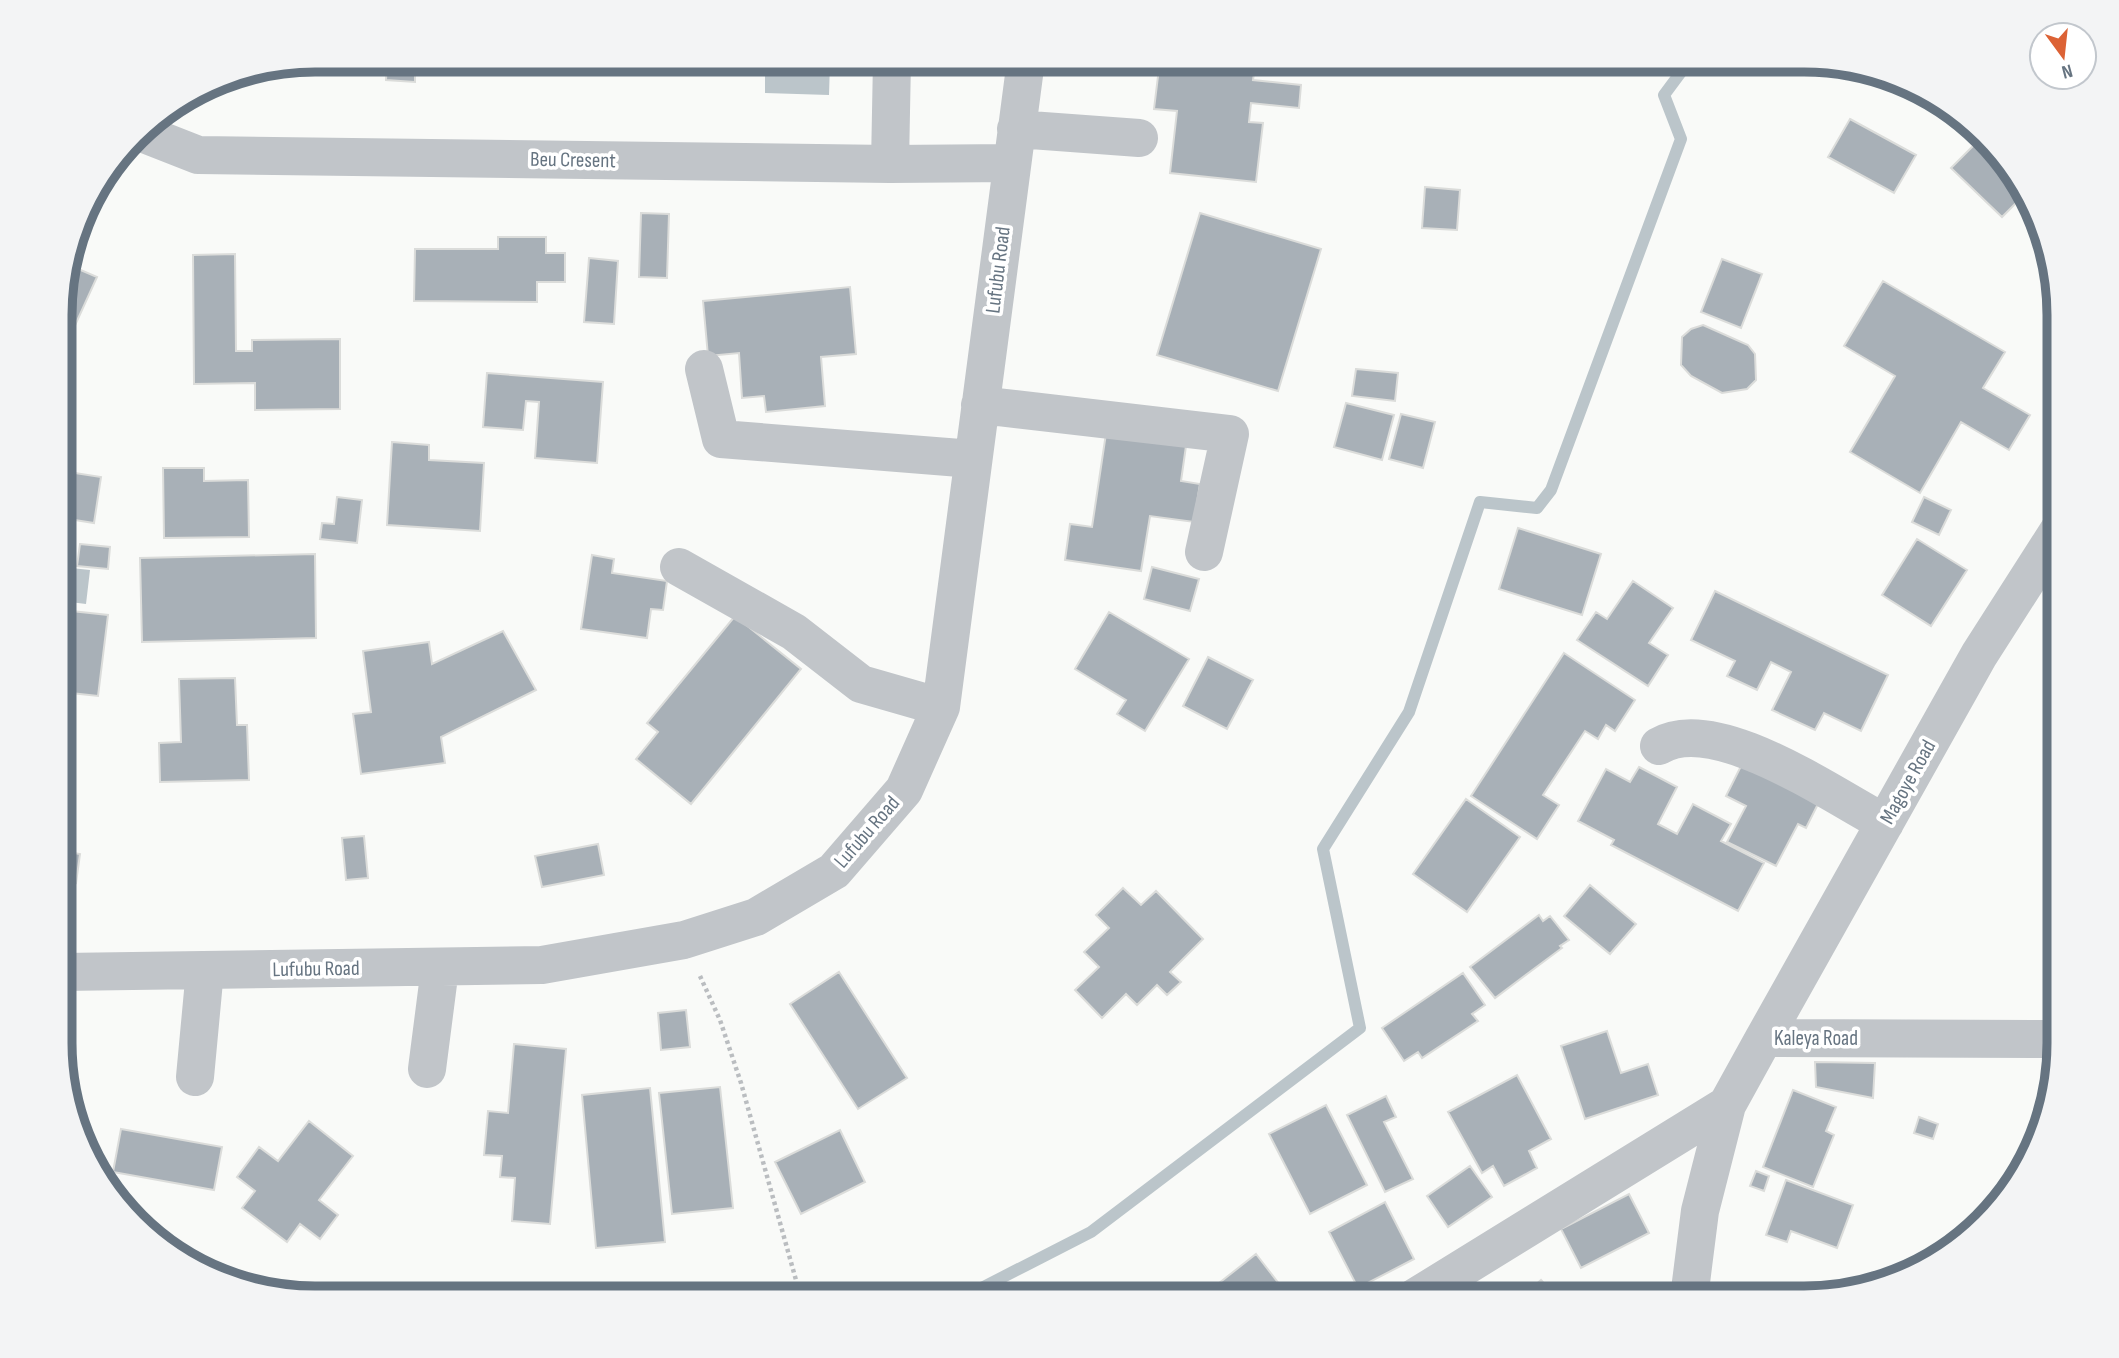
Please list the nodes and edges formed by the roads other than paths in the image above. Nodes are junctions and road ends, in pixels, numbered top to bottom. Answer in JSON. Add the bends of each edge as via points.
{"nodes":[{"id":1,"x":892,"y":72,"type":"edge"},
{"id":2,"x":1024,"y":72,"type":"edge"},
{"id":3,"x":150,"y":136,"type":"edge"},
{"id":4,"x":1139,"y":138,"type":"dead end"},
{"id":5,"x":1014,"y":146,"type":"junction"},
{"id":6,"x":890,"y":164,"type":"junction"},
{"id":7,"x":704,"y":369,"type":"dead end"},
{"id":8,"x":980,"y":405,"type":"junction"},
{"id":9,"x":974,"y":459,"type":"junction"},
{"id":10,"x":2047,"y":549,"type":"edge"},
{"id":11,"x":1205,"y":552,"type":"dead end"},
{"id":12,"x":679,"y":567,"type":"dead end"},
{"id":13,"x":941,"y":707,"type":"junction"},
{"id":14,"x":1660,"y":746,"type":"dead end"},
{"id":15,"x":1885,"y":823,"type":"junction"},
{"id":16,"x":440,"y":968,"type":"junction"},
{"id":17,"x":205,"y":970,"type":"junction"},
{"id":18,"x":72,"y":972,"type":"edge"},
{"id":19,"x":1763,"y":1038,"type":"junction"},
{"id":20,"x":2047,"y":1039,"type":"edge"},
{"id":21,"x":427,"y":1069,"type":"dead end"},
{"id":22,"x":195,"y":1077,"type":"dead end"},
{"id":23,"x":1727,"y":1105,"type":"junction"},
{"id":24,"x":1433,"y":1286,"type":"edge"},
{"id":25,"x":1691,"y":1286,"type":"edge"}],
"edges":[{"from":1,"to":6,"type":"street"},
{"from":2,"to":5,"type":"street","name":"Lufubu Road"},
{"from":3,"to":6,"type":"street","name":"Beu Cresent","via":[[198,155]]},
{"from":4,"to":5,"type":"street","name":"Beu Cresent"},
{"from":5,"to":6,"type":"street","name":"Beu Cresent"},
{"from":5,"to":8,"type":"street","name":"Lufubu Road"},
{"from":7,"to":9,"type":"street","via":[[721,439]]},
{"from":8,"to":9,"type":"street","name":"Lufubu Road"},
{"from":8,"to":11,"type":"street","via":[[1230,435]]},
{"from":9,"to":13,"type":"street","name":"Lufubu Road"},
{"from":10,"to":15,"type":"street","name":"Magoye Road","via":[[1979,655]]},
{"from":12,"to":13,"type":"street","via":[[794,632],[861,684]]},
{"from":13,"to":16,"type":"street","name":"Lufubu Road","via":[[904,790],[834,872],[756,917],[684,940],[542,965]]},
{"from":14,"to":15,"type":"street","via":[[1671,738],[1694,736],[1748,749]]},
{"from":15,"to":19,"type":"street","name":"Magoye Road"},
{"from":16,"to":17,"type":"street","name":"Lufubu Road"},
{"from":16,"to":21,"type":"street"},
{"from":17,"to":18,"type":"street","name":"Lufubu Road"},
{"from":17,"to":22,"type":"street"},
{"from":19,"to":20,"type":"street","name":"Kaleya Road"},
{"from":19,"to":23,"type":"street","name":"Kaleya Road"},
{"from":23,"to":24,"type":"street"},
{"from":23,"to":25,"type":"street","name":"Kaleya Road","via":[[1700,1211]]}]}
